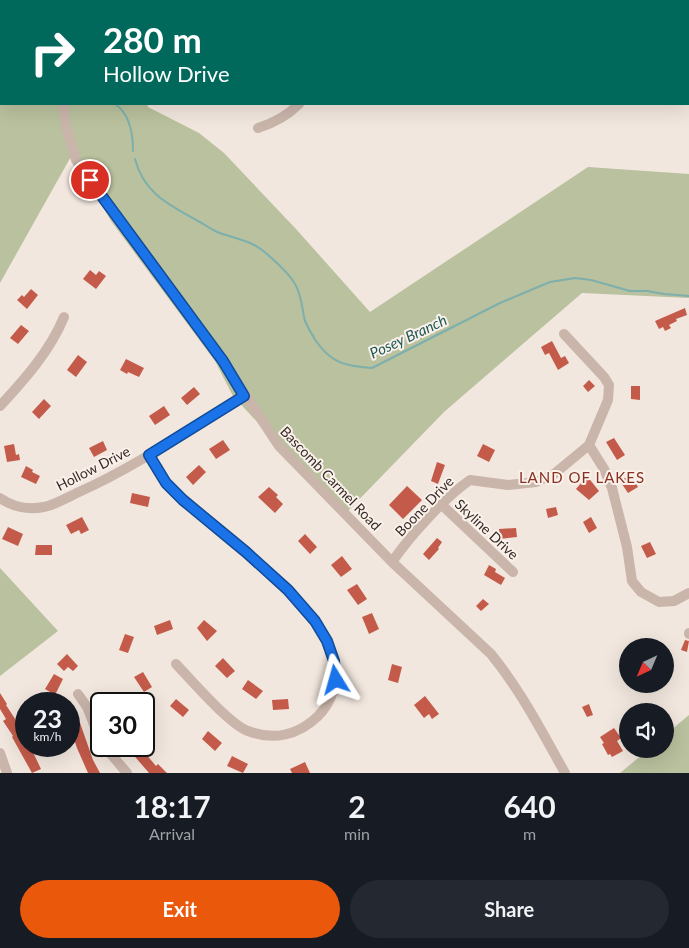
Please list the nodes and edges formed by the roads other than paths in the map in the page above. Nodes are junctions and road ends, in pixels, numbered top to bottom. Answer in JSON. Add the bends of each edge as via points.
{"nodes":[{"id":1,"x":63,"y":105,"type":"edge"},
{"id":2,"x":298,"y":105,"type":"edge"},
{"id":3,"x":258,"y":128,"type":"dead end"},
{"id":4,"x":64,"y":317,"type":"dead end"},
{"id":5,"x":564,"y":334,"type":"dead end"},
{"id":6,"x":244,"y":396,"type":"junction"},
{"id":7,"x":0,"y":406,"type":"edge"},
{"id":8,"x":589,"y":445,"type":"junction"},
{"id":9,"x":149,"y":455,"type":"junction"},
{"id":10,"x":0,"y":498,"type":"edge"},
{"id":11,"x":442,"y":505,"type":"junction"},
{"id":12,"x":392,"y":562,"type":"junction"},
{"id":13,"x":513,"y":572,"type":"dead end"},
{"id":14,"x":689,"y":593,"type":"edge"},
{"id":15,"x":176,"y":664,"type":"dead end"},
{"id":16,"x":80,"y":697,"type":"edge"},
{"id":17,"x":90,"y":714,"type":"edge"},
{"id":18,"x":0,"y":753,"type":"edge"},
{"id":19,"x":113,"y":757,"type":"edge"},
{"id":20,"x":7,"y":773,"type":"edge"},
{"id":21,"x":126,"y":773,"type":"edge"},
{"id":22,"x":565,"y":773,"type":"edge"}],
"edges":[{"from":1,"to":6,"type":"street","name":"Bascomb Carmel Road","via":[[76,160],[223,361]]},
{"from":2,"to":3,"type":"street","via":[[289,114]]},
{"from":4,"to":7,"type":"street","via":[[56,338]]},
{"from":5,"to":8,"type":"street","via":[[609,386],[608,400]]},
{"from":6,"to":9,"type":"street","name":"Hollow Drive"},
{"from":6,"to":12,"type":"street","name":"Bascomb Carmel Road","via":[[278,446]]},
{"from":8,"to":11,"type":"street","name":"Boone Drive","via":[[543,480],[508,485],[470,480]]},
{"from":8,"to":14,"type":"street","via":[[612,488],[632,581],[641,592],[659,602],[674,601]]},
{"from":9,"to":10,"type":"street","name":"Hollow Drive","via":[[46,506],[18,507]]},
{"from":9,"to":15,"type":"street","via":[[166,483],[288,590],[315,621],[327,641],[336,680],[331,699],[312,722],[282,736],[266,735],[247,731],[227,716]]},
{"from":11,"to":12,"type":"street","name":"Boone Drive"},
{"from":11,"to":13,"type":"street","name":"Skyline Drive"},
{"from":12,"to":22,"type":"street","name":"Bascomb Carmel Road","via":[[476,639],[503,669],[528,706]]},
{"from":16,"to":17,"type":"street"},
{"from":18,"to":20,"type":"street"},
{"from":19,"to":21,"type":"street"}]}
